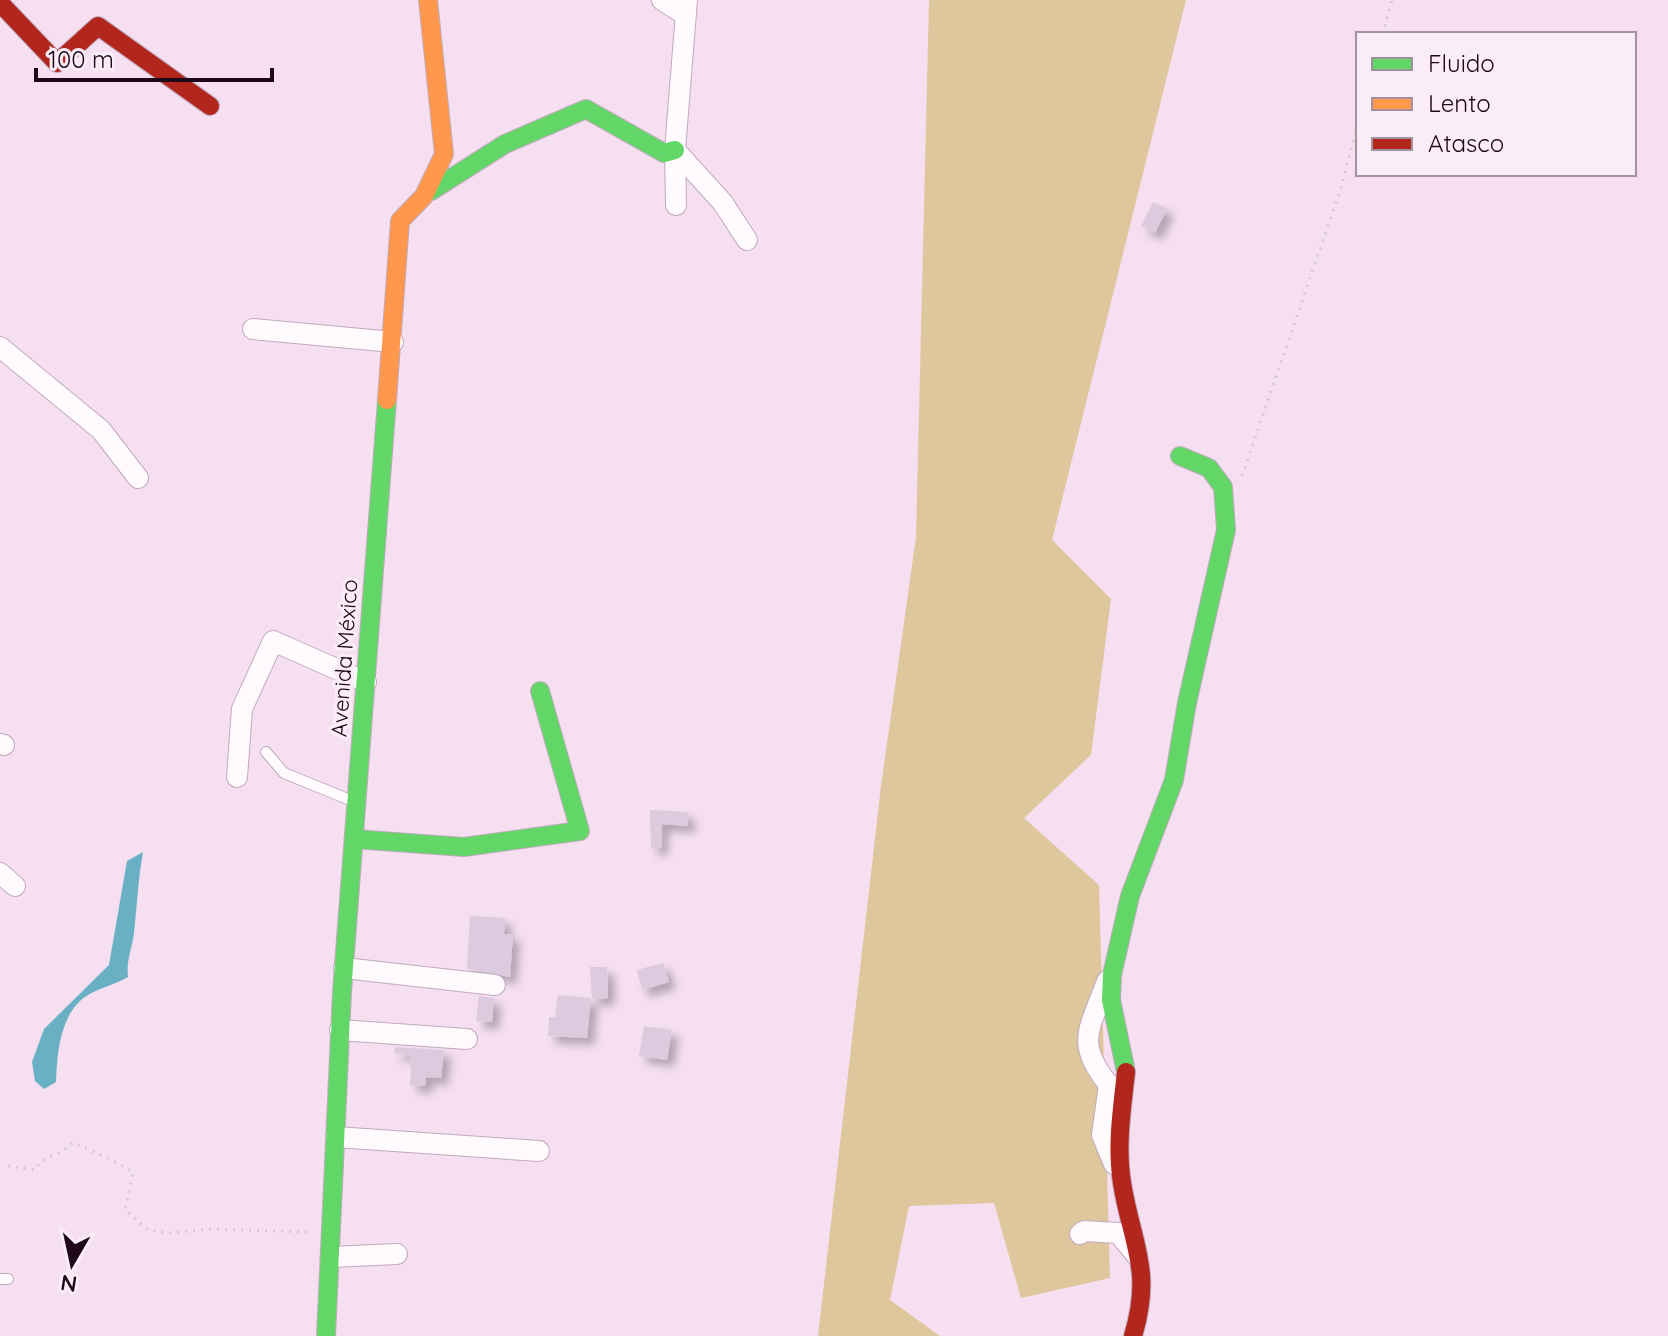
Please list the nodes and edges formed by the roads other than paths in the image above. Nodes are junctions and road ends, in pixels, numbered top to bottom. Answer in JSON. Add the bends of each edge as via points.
{"nodes":[{"id":1,"x":428,"y":0,"type":"edge"},
{"id":2,"x":662,"y":0,"type":"edge"},
{"id":3,"x":0,"y":3,"type":"edge"},
{"id":4,"x":686,"y":7,"type":"edge"},
{"id":5,"x":210,"y":106,"type":"dead end"},
{"id":6,"x":675,"y":150,"type":"junction"},
{"id":7,"x":424,"y":196,"type":"junction"},
{"id":8,"x":676,"y":205,"type":"dead end"},
{"id":9,"x":747,"y":240,"type":"dead end"},
{"id":10,"x":253,"y":329,"type":"dead end"},
{"id":11,"x":393,"y":342,"type":"junction"},
{"id":12,"x":0,"y":347,"type":"edge"},
{"id":13,"x":1180,"y":456,"type":"dead end"},
{"id":14,"x":138,"y":478,"type":"dead end"},
{"id":15,"x":366,"y":682,"type":"junction"},
{"id":16,"x":540,"y":691,"type":"dead end"},
{"id":17,"x":266,"y":752,"type":"dead end"},
{"id":18,"x":237,"y":777,"type":"dead end"},
{"id":19,"x":357,"y":803,"type":"junction"},
{"id":20,"x":354,"y":839,"type":"junction"},
{"id":21,"x":1114,"y":965,"type":"junction"},
{"id":22,"x":344,"y":968,"type":"junction"},
{"id":23,"x":495,"y":985,"type":"dead end"},
{"id":24,"x":340,"y":1030,"type":"junction"},
{"id":25,"x":467,"y":1039,"type":"dead end"},
{"id":26,"x":336,"y":1137,"type":"junction"},
{"id":27,"x":539,"y":1151,"type":"dead end"},
{"id":28,"x":1121,"y":1168,"type":"junction"},
{"id":29,"x":1080,"y":1234,"type":"dead end"},
{"id":30,"x":397,"y":1254,"type":"dead end"},
{"id":31,"x":331,"y":1257,"type":"junction"},
{"id":32,"x":1142,"y":1262,"type":"junction"},
{"id":33,"x":326,"y":1336,"type":"edge"},
{"id":34,"x":1133,"y":1336,"type":"edge"}],
"edges":[{"from":1,"to":7,"type":"street","name":"Avenida México","via":[[444,154]]},
{"from":2,"to":4,"type":"street"},
{"from":3,"to":5,"type":"street","via":[[57,63],[98,26]]},
{"from":4,"to":6,"type":"street"},
{"from":6,"to":7,"type":"street","via":[[664,153],[586,109],[461,170]]},
{"from":6,"to":8,"type":"street"},
{"from":6,"to":9,"type":"street","via":[[723,203]]},
{"from":7,"to":11,"type":"street","name":"Avenida México","via":[[400,221]]},
{"from":10,"to":11,"type":"street"},
{"from":11,"to":15,"type":"street","name":"Avenida México"},
{"from":12,"to":14,"type":"street","via":[[101,430]]},
{"from":13,"to":21,"type":"street","via":[[1209,468],[1223,487],[1226,530],[1174,780],[1130,896]]},
{"from":15,"to":18,"type":"street","via":[[273,641],[242,709]]},
{"from":15,"to":19,"type":"street","name":"Avenida México"},
{"from":16,"to":20,"type":"street","via":[[580,831],[464,847]]},
{"from":17,"to":19,"type":"lane","via":[[284,773]]},
{"from":19,"to":20,"type":"street","name":"Avenida México"},
{"from":20,"to":22,"type":"street","name":"Avenida México"},
{"from":21,"to":28,"type":"street","via":[[1111,1000],[1126,1071],[1118,1145]]},
{"from":21,"to":28,"type":"street","via":[[1090,1023],[1088,1053],[1109,1085],[1102,1135],[1112,1162]]},
{"from":22,"to":23,"type":"street"},
{"from":22,"to":24,"type":"street","name":"Avenida México"},
{"from":24,"to":25,"type":"street"},
{"from":24,"to":26,"type":"street","name":"Avenida México"},
{"from":26,"to":27,"type":"street"},
{"from":26,"to":31,"type":"street","name":"Avenida México"},
{"from":28,"to":32,"type":"street"},
{"from":29,"to":32,"type":"street","via":[[1118,1233]]},
{"from":30,"to":31,"type":"street"},
{"from":31,"to":33,"type":"street","name":"Avenida México"},
{"from":32,"to":34,"type":"street","via":[[1141,1310]]}]}
